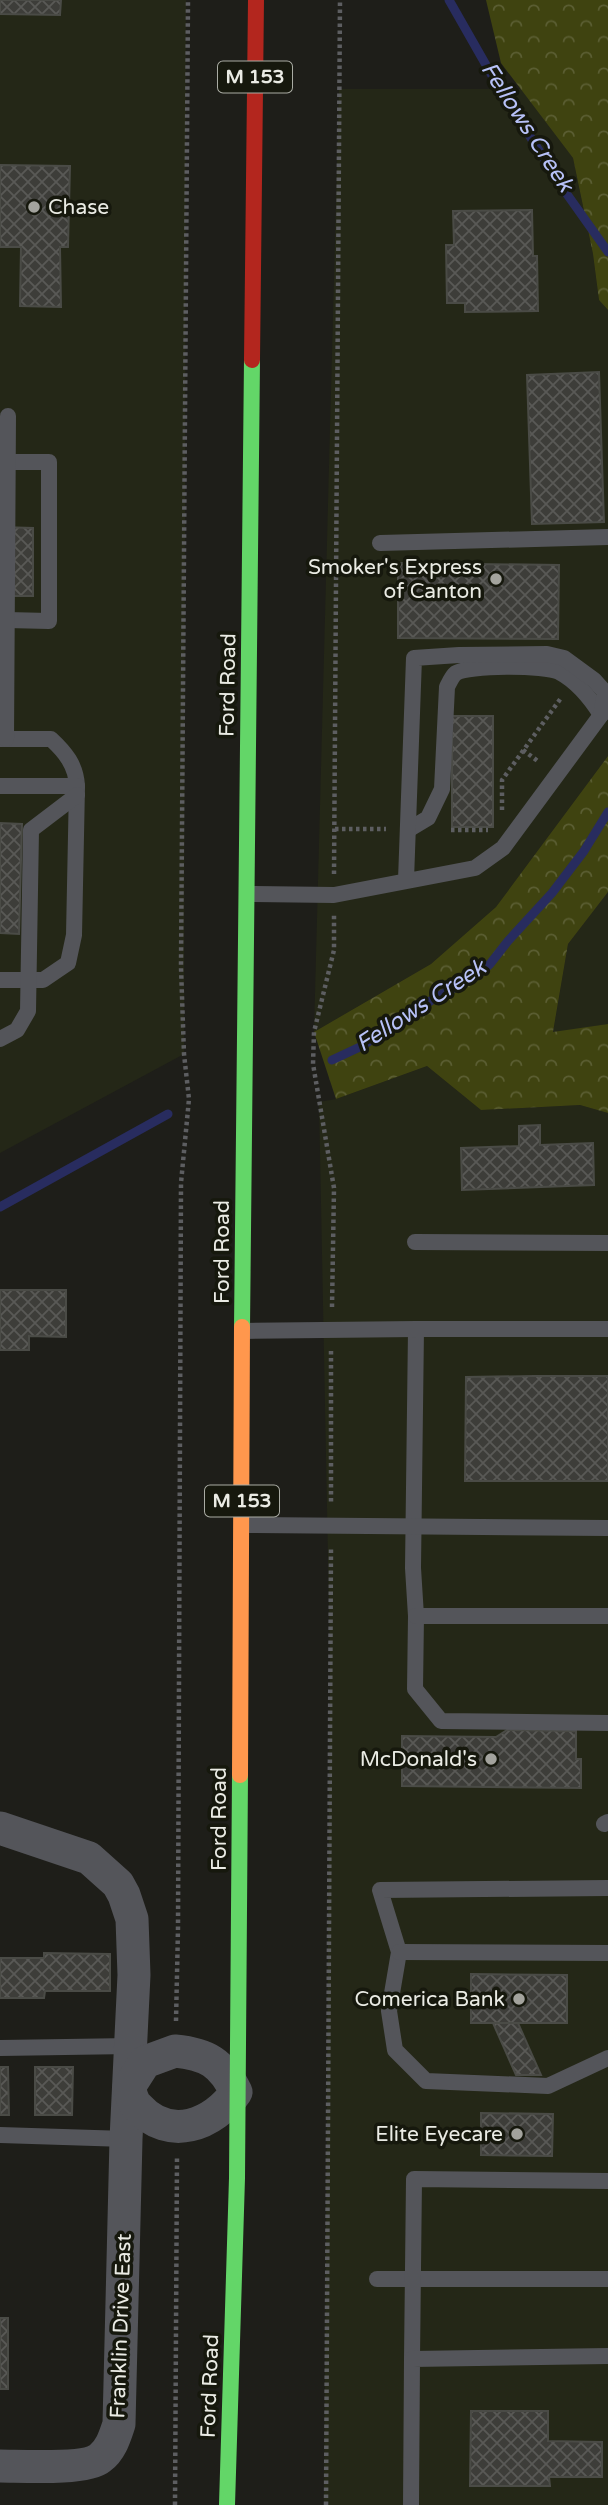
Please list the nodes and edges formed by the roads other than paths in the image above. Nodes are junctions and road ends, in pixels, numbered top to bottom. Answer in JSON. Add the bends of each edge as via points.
{"nodes":[{"id":1,"x":256,"y":0,"type":"edge"},
{"id":2,"x":8,"y":416,"type":"dead end"},
{"id":3,"x":7,"y":462,"type":"junction"},
{"id":4,"x":608,"y":537,"type":"edge"},
{"id":5,"x":380,"y":543,"type":"dead end"},
{"id":6,"x":7,"y":620,"type":"junction"},
{"id":7,"x":3,"y":679,"type":"edge"},
{"id":8,"x":601,"y":715,"type":"junction"},
{"id":9,"x":3,"y":739,"type":"edge"},
{"id":10,"x":0,"y":786,"type":"edge"},
{"id":11,"x":77,"y":790,"type":"junction"},
{"id":12,"x":399,"y":830,"type":"junction"},
{"id":13,"x":406,"y":880,"type":"junction"},
{"id":14,"x":247,"y":894,"type":"junction"},
{"id":15,"x":0,"y":980,"type":"edge"},
{"id":16,"x":28,"y":980,"type":"junction"},
{"id":17,"x":0,"y":1039,"type":"edge"},
{"id":18,"x":415,"y":1242,"type":"dead end"},
{"id":19,"x":608,"y":1243,"type":"edge"},
{"id":20,"x":416,"y":1329,"type":"junction"},
{"id":21,"x":608,"y":1329,"type":"edge"},
{"id":22,"x":243,"y":1331,"type":"junction"},
{"id":23,"x":242,"y":1525,"type":"junction"},
{"id":24,"x":414,"y":1526,"type":"junction"},
{"id":25,"x":608,"y":1528,"type":"edge"},
{"id":26,"x":416,"y":1616,"type":"junction"},
{"id":27,"x":608,"y":1616,"type":"edge"},
{"id":28,"x":608,"y":1723,"type":"edge"},
{"id":29,"x":0,"y":1828,"type":"edge"},
{"id":30,"x":608,"y":1888,"type":"edge"},
{"id":31,"x":399,"y":1952,"type":"junction"},
{"id":32,"x":608,"y":1953,"type":"edge"},
{"id":33,"x":131,"y":2046,"type":"junction"},
{"id":34,"x":0,"y":2048,"type":"edge"},
{"id":35,"x":608,"y":2058,"type":"edge"},
{"id":36,"x":129,"y":2087,"type":"junction"},
{"id":37,"x":236,"y":2092,"type":"junction"},
{"id":38,"x":0,"y":2135,"type":"edge"},
{"id":39,"x":126,"y":2138,"type":"junction"},
{"id":40,"x":608,"y":2181,"type":"edge"},
{"id":41,"x":377,"y":2279,"type":"dead end"},
{"id":42,"x":414,"y":2279,"type":"junction"},
{"id":43,"x":608,"y":2279,"type":"edge"},
{"id":44,"x":608,"y":2356,"type":"edge"},
{"id":45,"x":412,"y":2359,"type":"junction"},
{"id":46,"x":0,"y":2466,"type":"edge"},
{"id":47,"x":227,"y":2505,"type":"edge"},
{"id":48,"x":411,"y":2505,"type":"edge"}],
"edges":[{"from":1,"to":14,"type":"main road","name":"Ford Road","number":"M 153"},
{"from":2,"to":3,"type":"lane"},
{"from":3,"to":6,"type":"lane"},
{"from":3,"to":6,"type":"lane","via":[[49,462],[49,621]]},
{"from":4,"to":5,"type":"lane"},
{"from":6,"to":7,"type":"lane"},
{"from":7,"to":9,"type":"lane"},
{"from":8,"to":12,"type":"lane","via":[[592,700],[559,672],[547,668],[468,668],[456,673],[447,687],[442,789],[428,818]]},
{"from":8,"to":12,"type":"lane","via":[[606,692],[564,658],[547,654],[414,658]]},
{"from":8,"to":13,"type":"lane","via":[[503,848],[475,868]]},
{"from":9,"to":11,"type":"lane","via":[[51,739],[67,754]]},
{"from":10,"to":11,"type":"lane"},
{"from":11,"to":16,"type":"lane","via":[[31,830]]},
{"from":11,"to":16,"type":"lane","via":[[74,935],[68,963],[43,980]]},
{"from":12,"to":13,"type":"lane"},
{"from":13,"to":14,"type":"lane","via":[[334,895]]},
{"from":14,"to":22,"type":"main road","name":"Ford Road","number":"M 153"},
{"from":15,"to":16,"type":"lane"},
{"from":16,"to":17,"type":"lane","via":[[28,1011],[17,1030]]},
{"from":18,"to":19,"type":"lane"},
{"from":20,"to":21,"type":"lane"},
{"from":20,"to":22,"type":"lane"},
{"from":20,"to":24,"type":"lane"},
{"from":22,"to":23,"type":"main road","name":"Ford Road","number":"M 153"},
{"from":23,"to":24,"type":"lane"},
{"from":23,"to":37,"type":"main road","name":"Ford Road","number":"M 153"},
{"from":24,"to":25,"type":"lane"},
{"from":24,"to":26,"type":"lane"},
{"from":26,"to":27,"type":"lane"},
{"from":26,"to":28,"type":"lane","via":[[415,1689],[441,1721]]},
{"from":29,"to":33,"type":"street","name":"Franklin Drive East","via":[[89,1858],[124,1895],[132,1919]]},
{"from":30,"to":31,"type":"lane","via":[[380,1890]]},
{"from":31,"to":32,"type":"lane"},
{"from":31,"to":35,"type":"lane","via":[[389,2011],[395,2050],[426,2081],[548,2086]]},
{"from":33,"to":34,"type":"lane"},
{"from":33,"to":36,"type":"street","name":"Franklin Drive East"},
{"from":36,"to":37,"type":"street","via":[[136,2106],[155,2120],[177,2126],[212,2118]]},
{"from":36,"to":37,"type":"street","via":[[145,2062],[175,2051],[213,2061],[228,2074]]},
{"from":36,"to":39,"type":"street","name":"Franklin Drive East"},
{"from":37,"to":47,"type":"main road","name":"Ford Road","number":"M 153"},
{"from":38,"to":39,"type":"lane"},
{"from":39,"to":46,"type":"street","name":"Franklin Drive East","via":[[115,2438],[99,2460],[83,2465]]},
{"from":40,"to":42,"type":"lane","via":[[414,2179]]},
{"from":41,"to":42,"type":"lane"},
{"from":42,"to":43,"type":"lane"},
{"from":42,"to":45,"type":"lane"},
{"from":44,"to":45,"type":"lane"},
{"from":45,"to":48,"type":"lane"}]}
